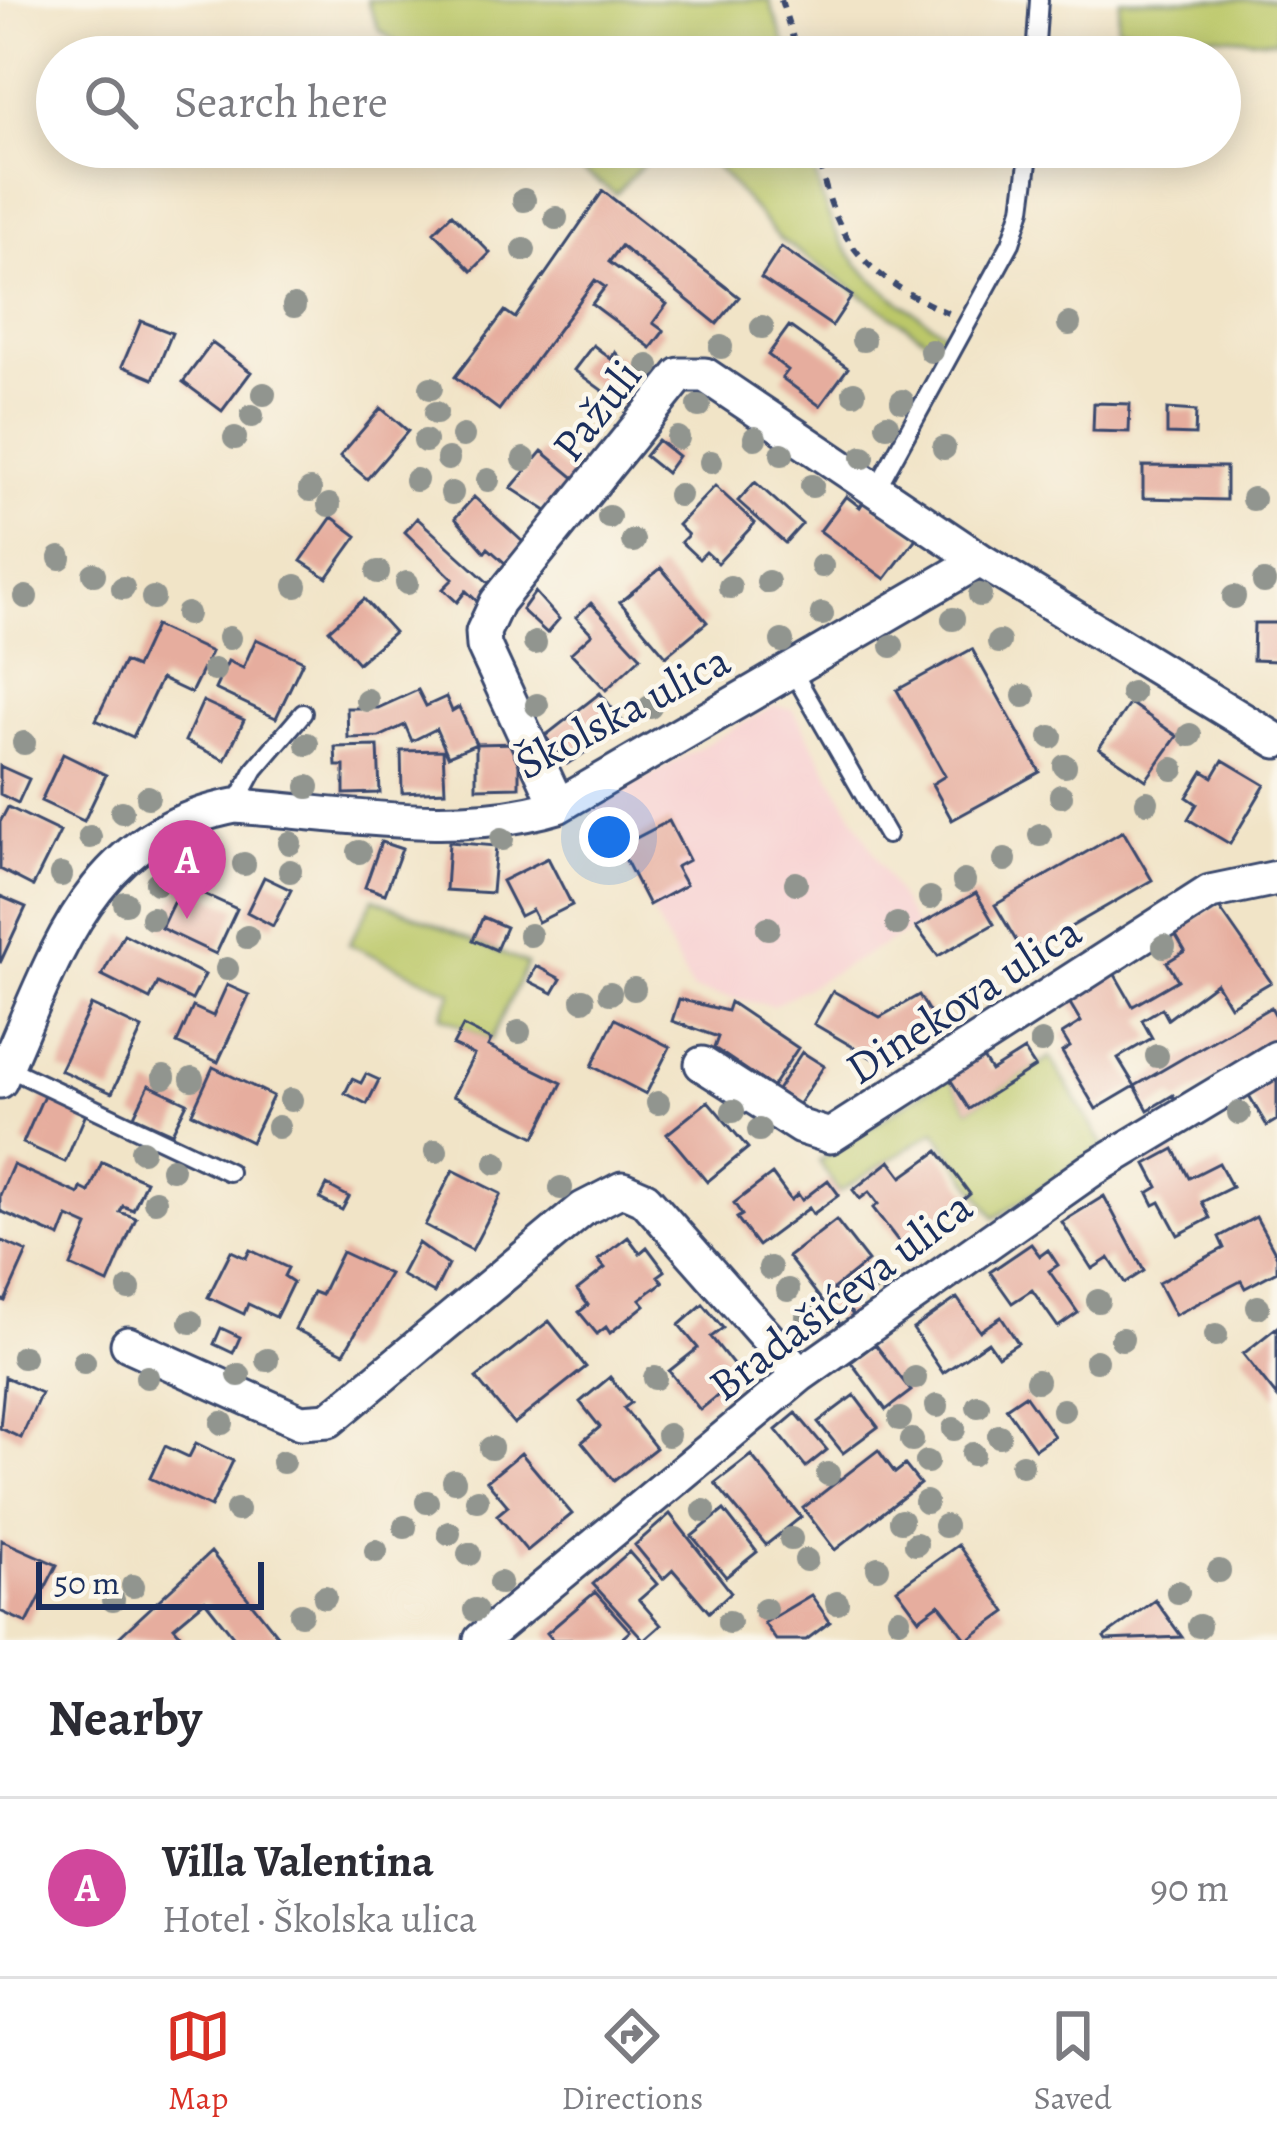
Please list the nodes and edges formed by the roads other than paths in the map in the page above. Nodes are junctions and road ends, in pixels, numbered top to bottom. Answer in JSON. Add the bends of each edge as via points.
{"nodes":[{"id":1,"x":1039,"y":0,"type":"edge"},
{"id":2,"x":1036,"y":36,"type":"edge"},
{"id":3,"x":1027,"y":168,"type":"edge"},
{"id":4,"x":877,"y":488,"type":"junction"},
{"id":5,"x":980,"y":560,"type":"junction"},
{"id":6,"x":792,"y":670,"type":"junction"},
{"id":7,"x":303,"y":712,"type":"dead end"},
{"id":8,"x":1277,"y":741,"type":"edge"},
{"id":9,"x":235,"y":806,"type":"junction"},
{"id":10,"x":558,"y":806,"type":"junction"},
{"id":11,"x":887,"y":835,"type":"dead end"},
{"id":12,"x":1277,"y":878,"type":"edge"},
{"id":13,"x":1277,"y":1058,"type":"edge"},
{"id":14,"x":701,"y":1064,"type":"dead end"},
{"id":15,"x":3,"y":1074,"type":"edge"},
{"id":16,"x":229,"y":1172,"type":"dead end"},
{"id":17,"x":128,"y":1344,"type":"dead end"},
{"id":18,"x":800,"y":1375,"type":"junction"},
{"id":19,"x":481,"y":1640,"type":"edge"}],
"edges":[{"from":1,"to":2,"type":"lane"},
{"from":3,"to":4,"type":"lane","via":[[1011,243]]},
{"from":4,"to":5,"type":"street","name":"Pažuli"},
{"from":4,"to":10,"type":"street","name":"Pažuli","via":[[706,375],[680,375],[668,385],[497,602],[483,632],[497,682]]},
{"from":5,"to":6,"type":"street","name":"Školska ulica"},
{"from":5,"to":8,"type":"street"},
{"from":6,"to":10,"type":"street","name":"Školska ulica"},
{"from":6,"to":11,"type":"lane"},
{"from":7,"to":9,"type":"lane"},
{"from":9,"to":10,"type":"street","name":"Školska ulica","via":[[461,819]]},
{"from":9,"to":15,"type":"street","name":"Školska ulica","via":[[158,832],[104,874]]},
{"from":12,"to":14,"type":"street","name":"Dinekova ulica","via":[[1210,892],[830,1136],[801,1127]]},
{"from":13,"to":18,"type":"street","name":"Bradašićeva ulica","via":[[1091,1170]]},
{"from":15,"to":16,"type":"lane"},
{"from":17,"to":18,"type":"street","via":[[301,1422],[329,1420],[583,1209],[622,1189],[645,1199]]},
{"from":18,"to":19,"type":"street","name":"Bradašićeva ulica"}]}
